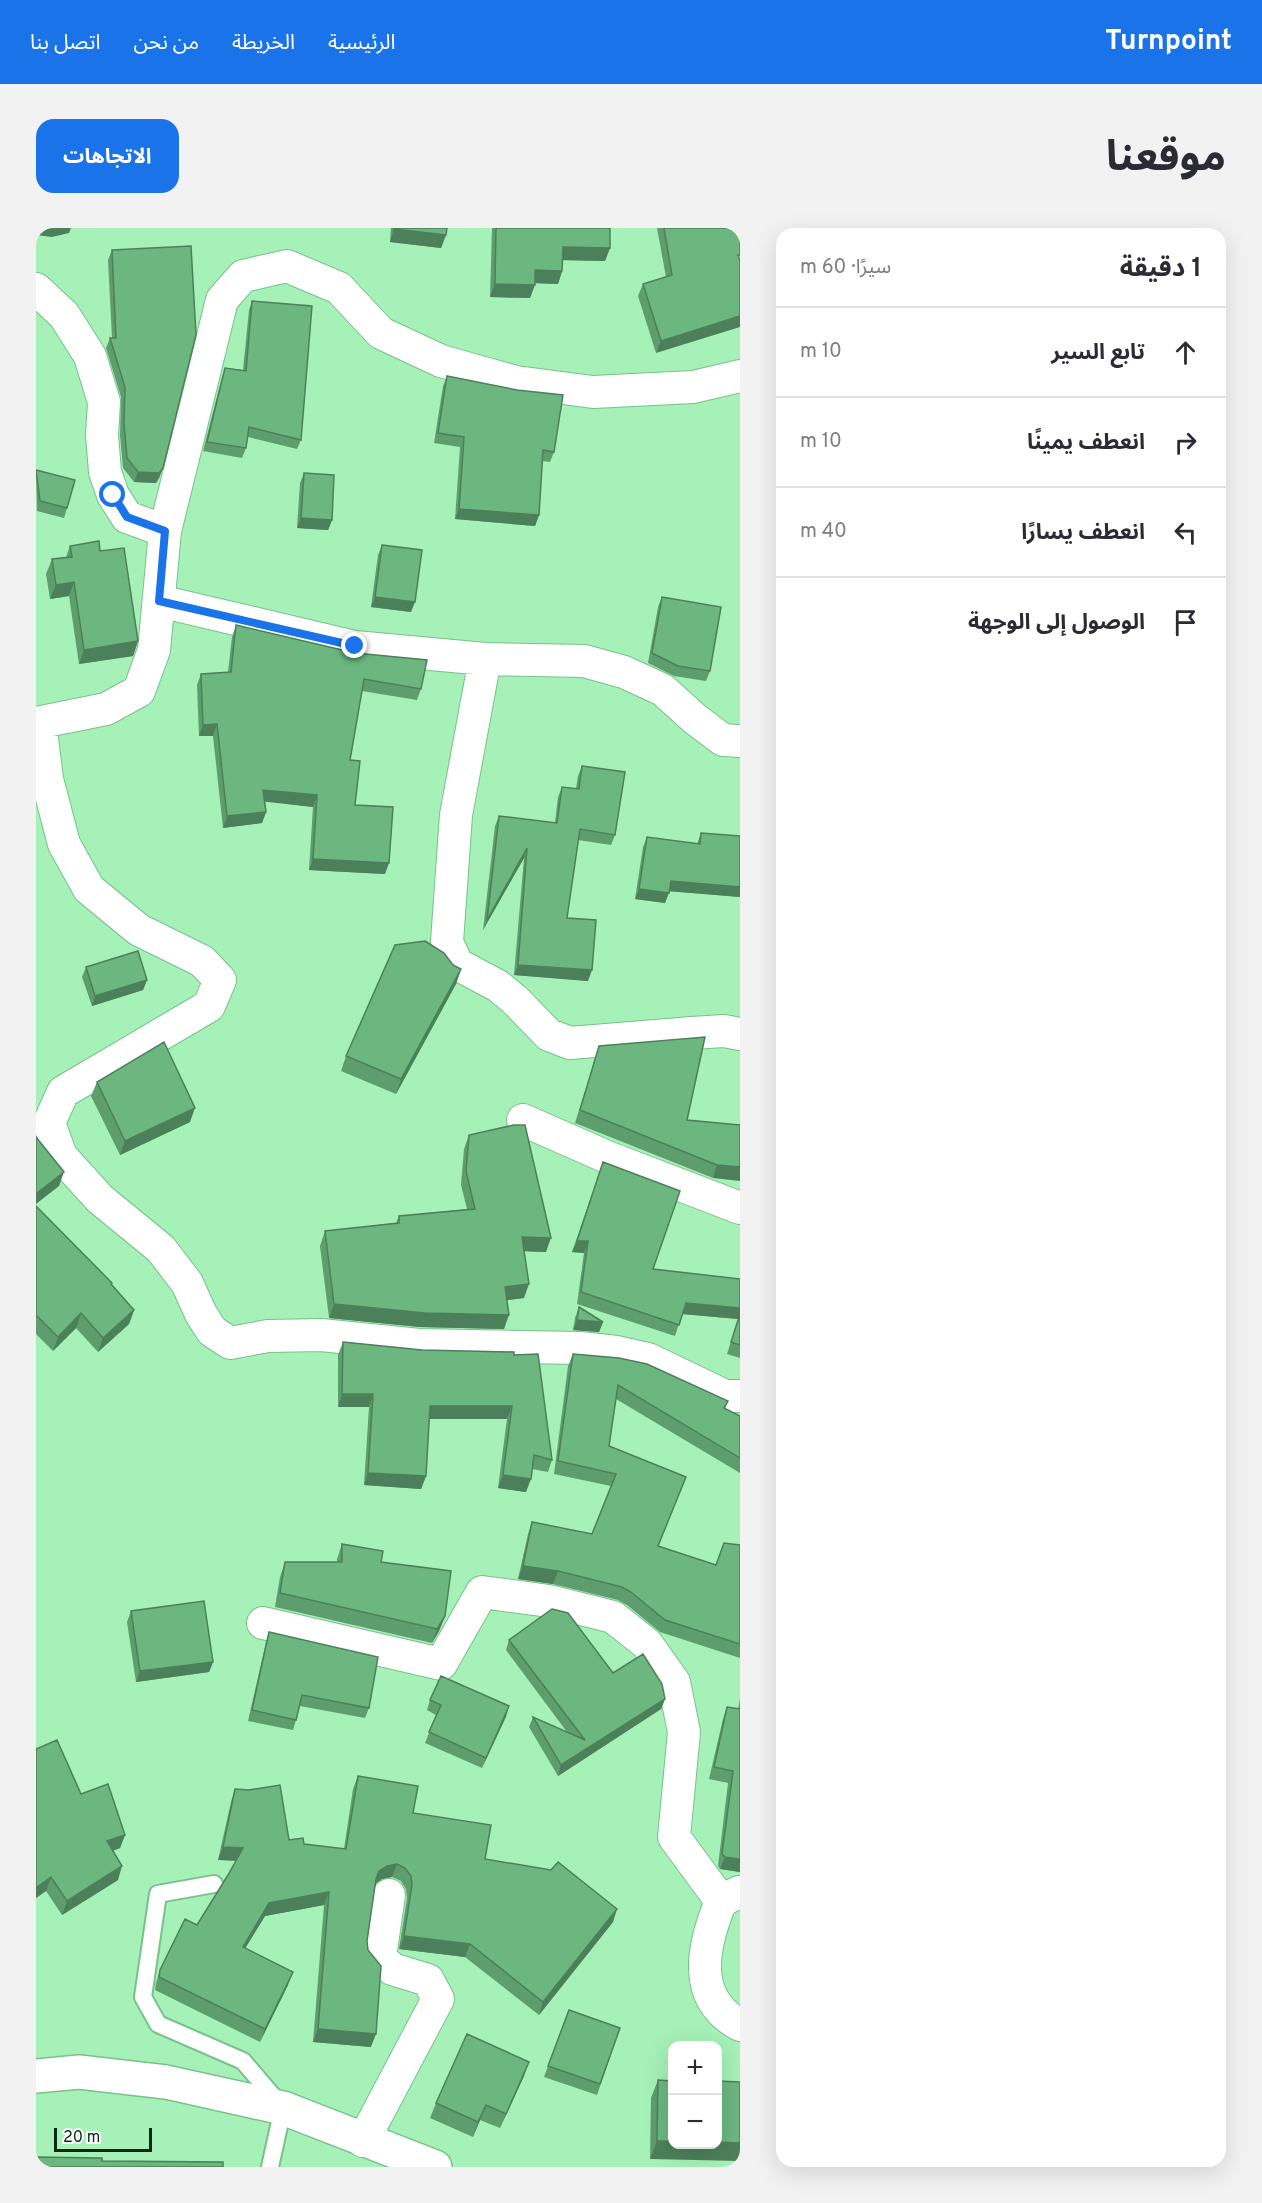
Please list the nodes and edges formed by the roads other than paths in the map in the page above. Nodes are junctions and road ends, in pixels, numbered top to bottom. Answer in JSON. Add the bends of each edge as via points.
{"nodes":[{"id":1,"x":36,"y":289,"type":"edge"},
{"id":2,"x":740,"y":376,"type":"edge"},
{"id":3,"x":165,"y":531,"type":"junction"},
{"id":4,"x":159,"y":601,"type":"junction"},
{"id":5,"x":485,"y":659,"type":"junction"},
{"id":6,"x":38,"y":723,"type":"edge"},
{"id":7,"x":740,"y":741,"type":"edge"},
{"id":8,"x":740,"y":1034,"type":"edge"},
{"id":9,"x":523,"y":1120,"type":"dead end"},
{"id":10,"x":42,"y":1126,"type":"edge"},
{"id":11,"x":740,"y":1208,"type":"edge"},
{"id":12,"x":740,"y":1396,"type":"edge"},
{"id":13,"x":263,"y":1623,"type":"dead end"},
{"id":14,"x":214,"y":1884,"type":"dead end"},
{"id":15,"x":389,"y":1895,"type":"dead end"},
{"id":16,"x":730,"y":1896,"type":"edge"},
{"id":17,"x":740,"y":2025,"type":"edge"},
{"id":18,"x":36,"y":2076,"type":"edge"},
{"id":19,"x":283,"y":2108,"type":"junction"},
{"id":20,"x":363,"y":2140,"type":"junction"},
{"id":21,"x":270,"y":2167,"type":"edge"},
{"id":22,"x":435,"y":2167,"type":"edge"}],
"edges":[{"from":1,"to":3,"type":"street","via":[[64,315],[90,356],[104,402],[105,472],[113,495],[127,517]]},
{"from":2,"to":3,"type":"street","via":[[693,387],[593,392],[516,382],[441,361],[381,333],[339,288],[287,266],[243,276],[222,300]]},
{"from":3,"to":4,"type":"street"},
{"from":4,"to":5,"type":"street","via":[[355,646]]},
{"from":4,"to":6,"type":"street","via":[[154,650],[138,691],[106,709]]},
{"from":5,"to":7,"type":"street","via":[[584,661],[624,672],[663,690],[723,740]]},
{"from":5,"to":8,"type":"street","via":[[456,815],[447,942],[457,964],[498,986],[549,1035],[570,1043],[703,1032]]},
{"from":6,"to":10,"type":"street","via":[[64,844],[89,889],[139,930],[202,961],[220,980],[209,1006],[63,1092]]},
{"from":9,"to":11,"type":"street"},
{"from":10,"to":12,"type":"street","via":[[61,1156],[100,1200],[161,1250],[187,1283],[212,1331],[230,1343],[268,1336],[321,1335],[419,1345],[580,1348],[648,1359],[725,1396]]},
{"from":13,"to":16,"type":"street","via":[[441,1664],[482,1592],[549,1601],[613,1617],[647,1644],[674,1682],[684,1732],[674,1837]]},
{"from":14,"to":19,"type":"lane","via":[[158,1894],[143,1996],[158,2024],[243,2061]]},
{"from":15,"to":20,"type":"street","via":[[380,1957],[392,1969],[428,1980],[438,1999]]},
{"from":16,"to":17,"type":"street","via":[[712,1924],[704,1960],[706,1990],[726,2018]]},
{"from":18,"to":19,"type":"main road","via":[[79,2072],[166,2082]]},
{"from":19,"to":20,"type":"main road"},
{"from":19,"to":21,"type":"lane"},
{"from":20,"to":22,"type":"main road"}]}
